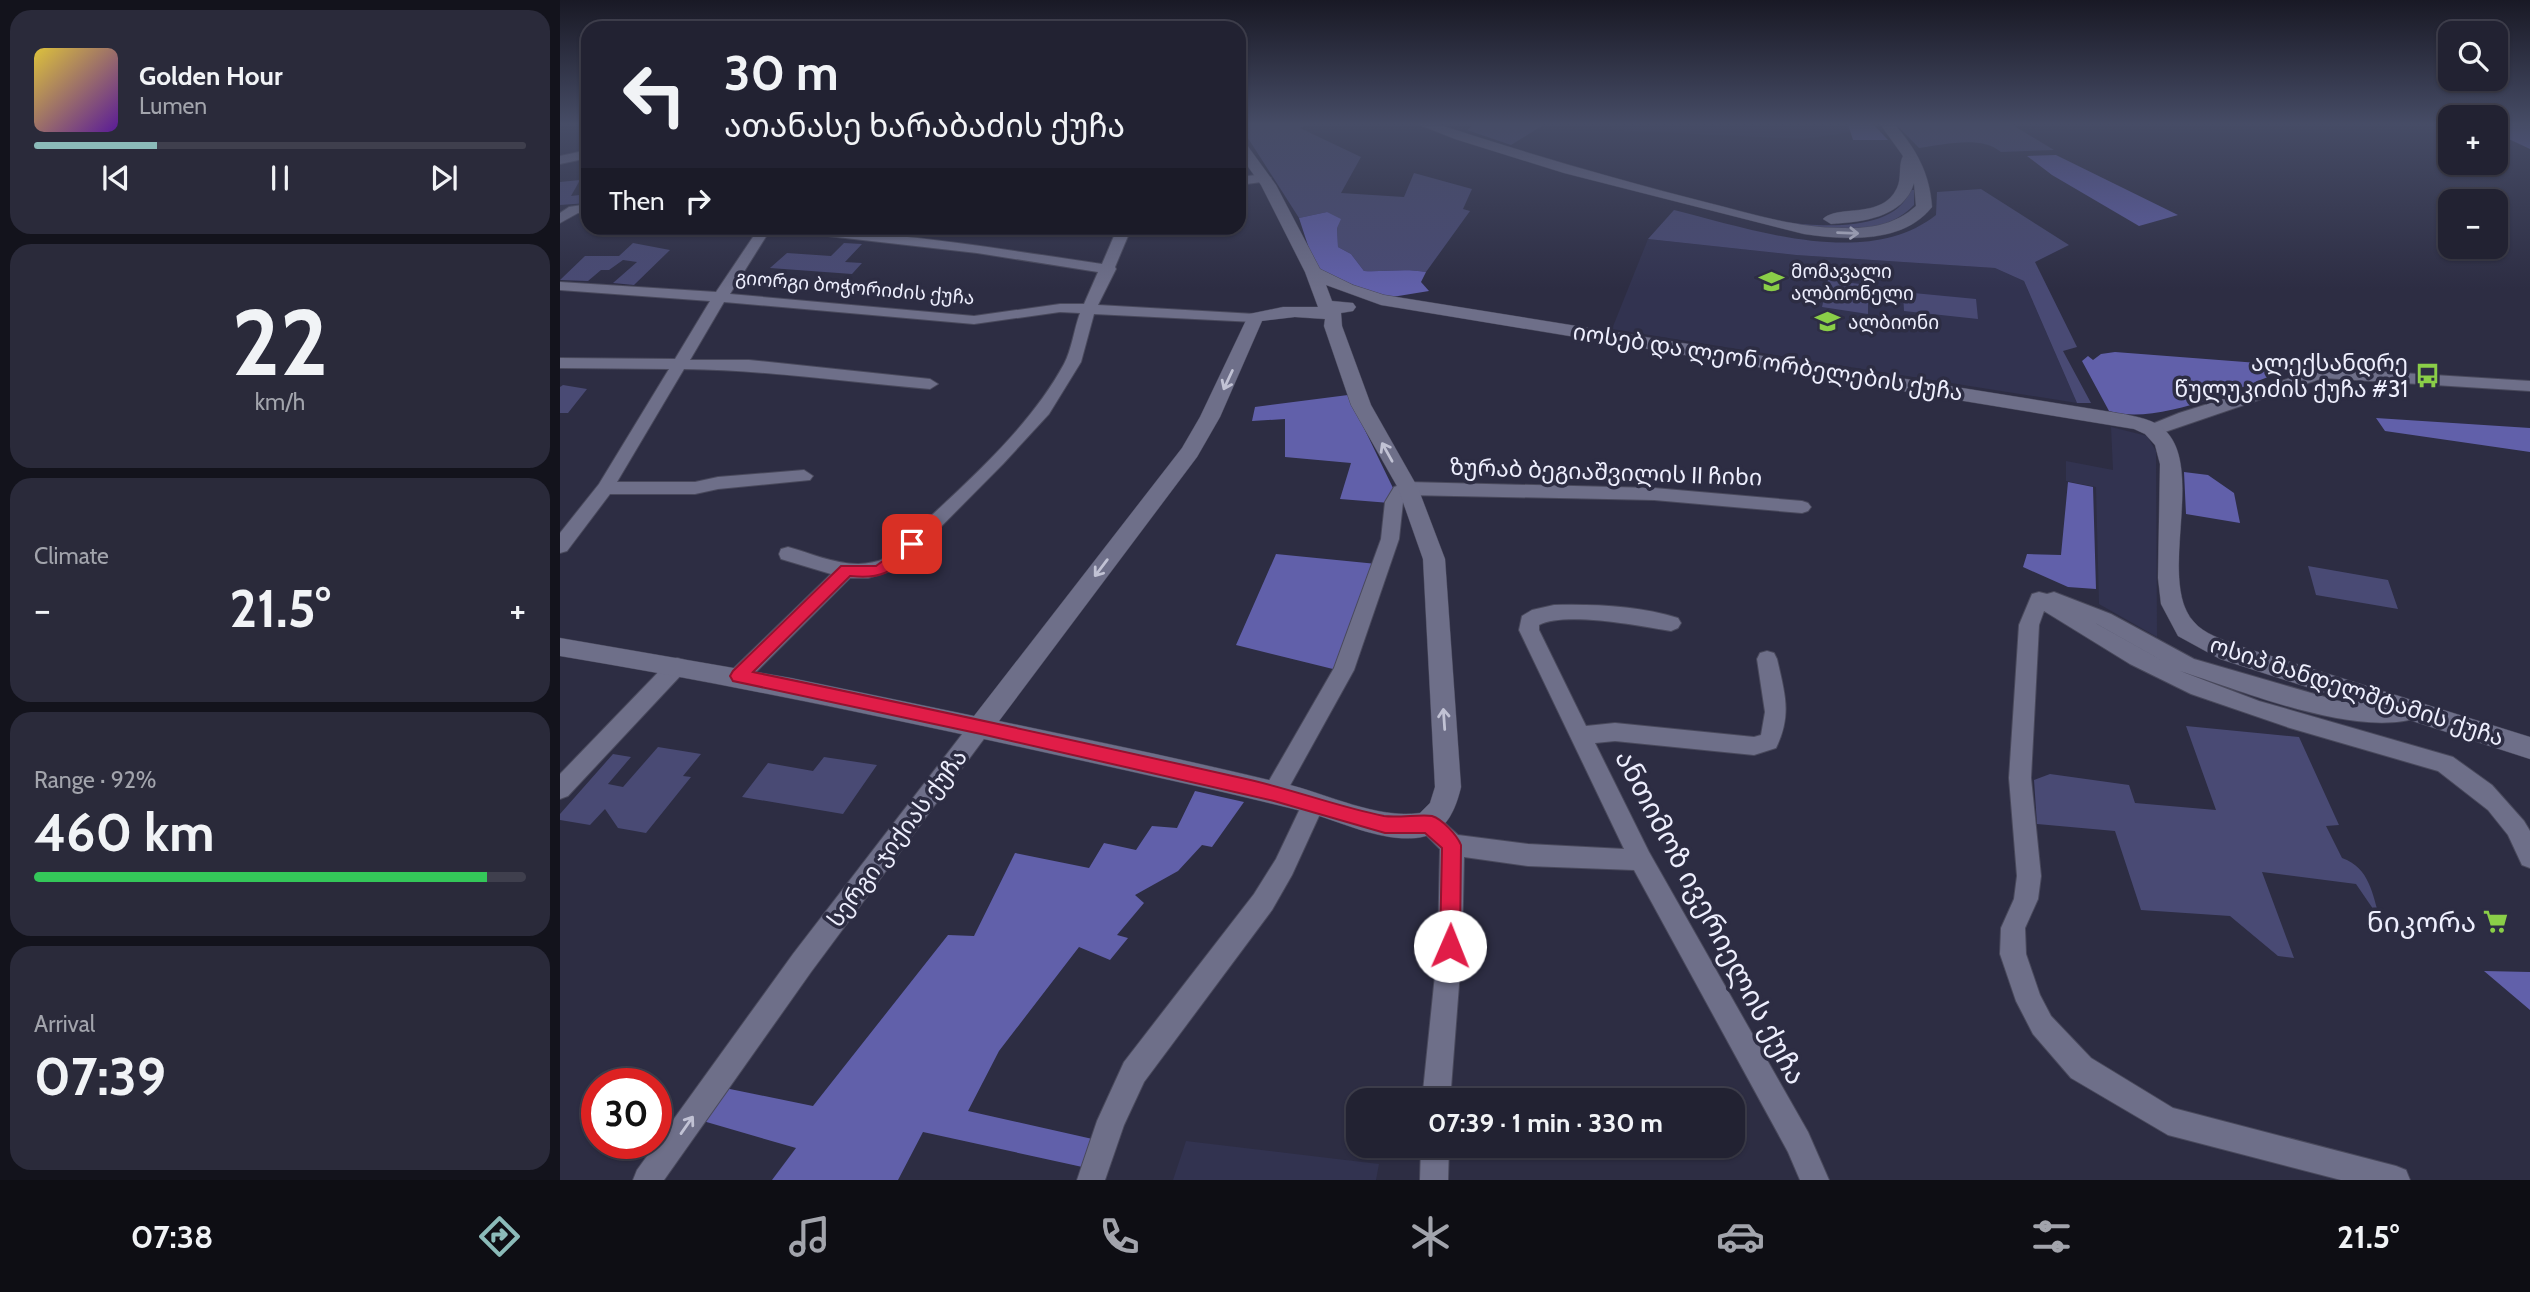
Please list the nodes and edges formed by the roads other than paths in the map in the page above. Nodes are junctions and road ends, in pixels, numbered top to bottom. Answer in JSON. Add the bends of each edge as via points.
{"nodes":[{"id":1,"x":1266,"y":179,"type":"edge"},
{"id":2,"x":1601,"y":179,"type":"edge"},
{"id":3,"x":1908,"y":179,"type":"edge"},
{"id":4,"x":1922,"y":179,"type":"edge"},
{"id":5,"x":581,"y":209,"type":"edge"},
{"id":6,"x":1733,"y":213,"type":"junction"},
{"id":7,"x":560,"y":219,"type":"edge"},
{"id":8,"x":760,"y":235,"type":"edge"},
{"id":9,"x":854,"y":235,"type":"edge"},
{"id":10,"x":1121,"y":236,"type":"dead end"},
{"id":11,"x":1108,"y":269,"type":"junction"},
{"id":12,"x":1313,"y":272,"type":"junction"},
{"id":13,"x":560,"y":286,"type":"edge"},
{"id":14,"x":720,"y":297,"type":"junction"},
{"id":15,"x":1337,"y":303,"type":"junction"},
{"id":16,"x":1090,"y":310,"type":"junction"},
{"id":17,"x":1255,"y":318,"type":"junction"},
{"id":18,"x":560,"y":363,"type":"edge"},
{"id":19,"x":678,"y":366,"type":"junction"},
{"id":20,"x":930,"y":384,"type":"dead end"},
{"id":21,"x":2530,"y":386,"type":"edge"},
{"id":22,"x":2153,"y":430,"type":"junction"},
{"id":23,"x":804,"y":476,"type":"dead end"},
{"id":24,"x":605,"y":488,"type":"junction"},
{"id":25,"x":1408,"y":488,"type":"junction"},
{"id":26,"x":1802,"y":507,"type":"dead end"},
{"id":27,"x":560,"y":545,"type":"edge"},
{"id":28,"x":788,"y":554,"type":"dead end"},
{"id":29,"x":846,"y":570,"type":"junction"},
{"id":30,"x":2039,"y":599,"type":"junction"},
{"id":31,"x":1671,"y":623,"type":"dead end"},
{"id":32,"x":560,"y":647,"type":"edge"},
{"id":33,"x":1767,"y":659,"type":"dead end"},
{"id":34,"x":677,"y":666,"type":"junction"},
{"id":35,"x":739,"y":676,"type":"junction"},
{"id":36,"x":2413,"y":711,"type":"junction"},
{"id":37,"x":981,"y":726,"type":"junction"},
{"id":38,"x":1582,"y":735,"type":"junction"},
{"id":39,"x":2530,"y":748,"type":"edge"},
{"id":40,"x":560,"y":789,"type":"edge"},
{"id":41,"x":1274,"y":793,"type":"junction"},
{"id":42,"x":1314,"y":803,"type":"junction"},
{"id":43,"x":1429,"y":823,"type":"junction"},
{"id":44,"x":1452,"y":845,"type":"junction"},
{"id":45,"x":2530,"y":857,"type":"edge"},
{"id":46,"x":1641,"y":860,"type":"junction"},
{"id":47,"x":1437,"y":1088,"type":"edge"},
{"id":48,"x":1435,"y":1158,"type":"edge"},
{"id":49,"x":647,"y":1180,"type":"edge"},
{"id":50,"x":1091,"y":1180,"type":"edge"},
{"id":51,"x":1434,"y":1180,"type":"edge"},
{"id":52,"x":1815,"y":1180,"type":"edge"},
{"id":53,"x":2396,"y":1180,"type":"edge"}],
"edges":[{"from":1,"to":12,"type":"street"},
{"from":2,"to":6,"type":"street"},
{"from":3,"to":6,"type":"street","via":[[1899,199],[1856,218]]},
{"from":6,"to":4,"type":"street","one_way":true,"via":[[1815,231],[1888,229],[1912,220],[1924,207]]},
{"from":5,"to":7,"type":"street"},
{"from":8,"to":14,"type":"street"},
{"from":9,"to":11,"type":"street"},
{"from":10,"to":11,"type":"street"},
{"from":11,"to":16,"type":"street"},
{"from":12,"to":15,"type":"street"},
{"from":12,"to":15,"type":"street"},
{"from":13,"to":14,"type":"street","name":"გიორგი ბოჭორიძის ქუჩა"},
{"from":14,"to":16,"type":"street","name":"გიორგი ბოჭორიძის ქუჩა","via":[[974,320],[1042,309]]},
{"from":14,"to":19,"type":"street"},
{"from":15,"to":17,"type":"street","name":"გიორგი ბოჭორიძის ქუჩა"},
{"from":15,"to":22,"type":"street","name":"იოსებ და ლეონ ორბელების ქუჩა","via":[[1381,300],[2105,417]]},
{"from":25,"to":15,"type":"street","one_way":true,"via":[[1362,405],[1333,326]]},
{"from":16,"to":17,"type":"street","name":"გიორგი ბოჭორიძის ქუჩა"},
{"from":16,"to":29,"type":"street","via":[[1073,362],[1027,428],[893,563],[872,573]]},
{"from":17,"to":37,"type":"street","name":"სერგი ჯიქიას ქუჩა","one_way":true,"via":[[1190,452]]},
{"from":18,"to":19,"type":"street"},
{"from":19,"to":20,"type":"street","via":[[749,365]]},
{"from":19,"to":24,"type":"street"},
{"from":21,"to":22,"type":"street","via":[[2322,373]]},
{"from":22,"to":36,"type":"street","name":"ოსიპ მანდელშტამის ქუჩა","via":[[2167,446],[2172,465],[2169,583],[2183,625],[2228,652]]},
{"from":23,"to":24,"type":"street","via":[[695,488]]},
{"from":24,"to":27,"type":"street"},
{"from":25,"to":26,"type":"street","name":"ზურაბ ბეგიაშვილის II ჩიხი","via":[[1748,500]]},
{"from":25,"to":41,"type":"street","via":[[1396,495],[1391,539],[1344,670]]},
{"from":43,"to":25,"type":"street","one_way":true,"via":[[1438,816],[1448,787],[1436,590],[1434,559]]},
{"from":28,"to":29,"type":"street"},
{"from":29,"to":35,"type":"street"},
{"from":30,"to":36,"type":"street","via":[[2076,606],[2187,665],[2294,698],[2375,715]]},
{"from":30,"to":45,"type":"street","via":[[2197,687],[2271,714],[2445,764],[2504,810]]},
{"from":30,"to":53,"type":"street","via":[[2029,625],[2020,778],[2029,876],[2026,898],[2013,928],[2013,954],[2042,1025],[2081,1068],[2168,1121]]},
{"from":31,"to":38,"type":"street","name":"ანთიმოზ ივერიელის ქუჩა","via":[[1541,612],[1530,618],[1529,630]]},
{"from":32,"to":34,"type":"street"},
{"from":33,"to":38,"type":"street","via":[[1776,708],[1776,730],[1769,742],[1754,746],[1615,732]]},
{"from":34,"to":35,"type":"street"},
{"from":34,"to":40,"type":"street"},
{"from":35,"to":37,"type":"street"},
{"from":36,"to":39,"type":"street","name":"ოსიპ მანდელშტამის ქუჩა"},
{"from":37,"to":41,"type":"street"},
{"from":49,"to":37,"type":"street","name":"სერგი ჯიქიას ქუჩა","one_way":true,"via":[[802,963]]},
{"from":38,"to":46,"type":"street","name":"ანთიმოზ ივერიელის ქუჩა"},
{"from":41,"to":42,"type":"street"},
{"from":42,"to":43,"type":"street","via":[[1385,825]]},
{"from":42,"to":50,"type":"street","via":[[1263,902],[1135,1072],[1111,1121]]},
{"from":43,"to":44,"type":"street"},
{"from":44,"to":46,"type":"street","via":[[1517,854]]},
{"from":44,"to":47,"type":"street","via":[[1450,946]]},
{"from":46,"to":52,"type":"street","name":"ანთიმოზ ივერიელის ქუჩა"},
{"from":48,"to":51,"type":"street"}]}
